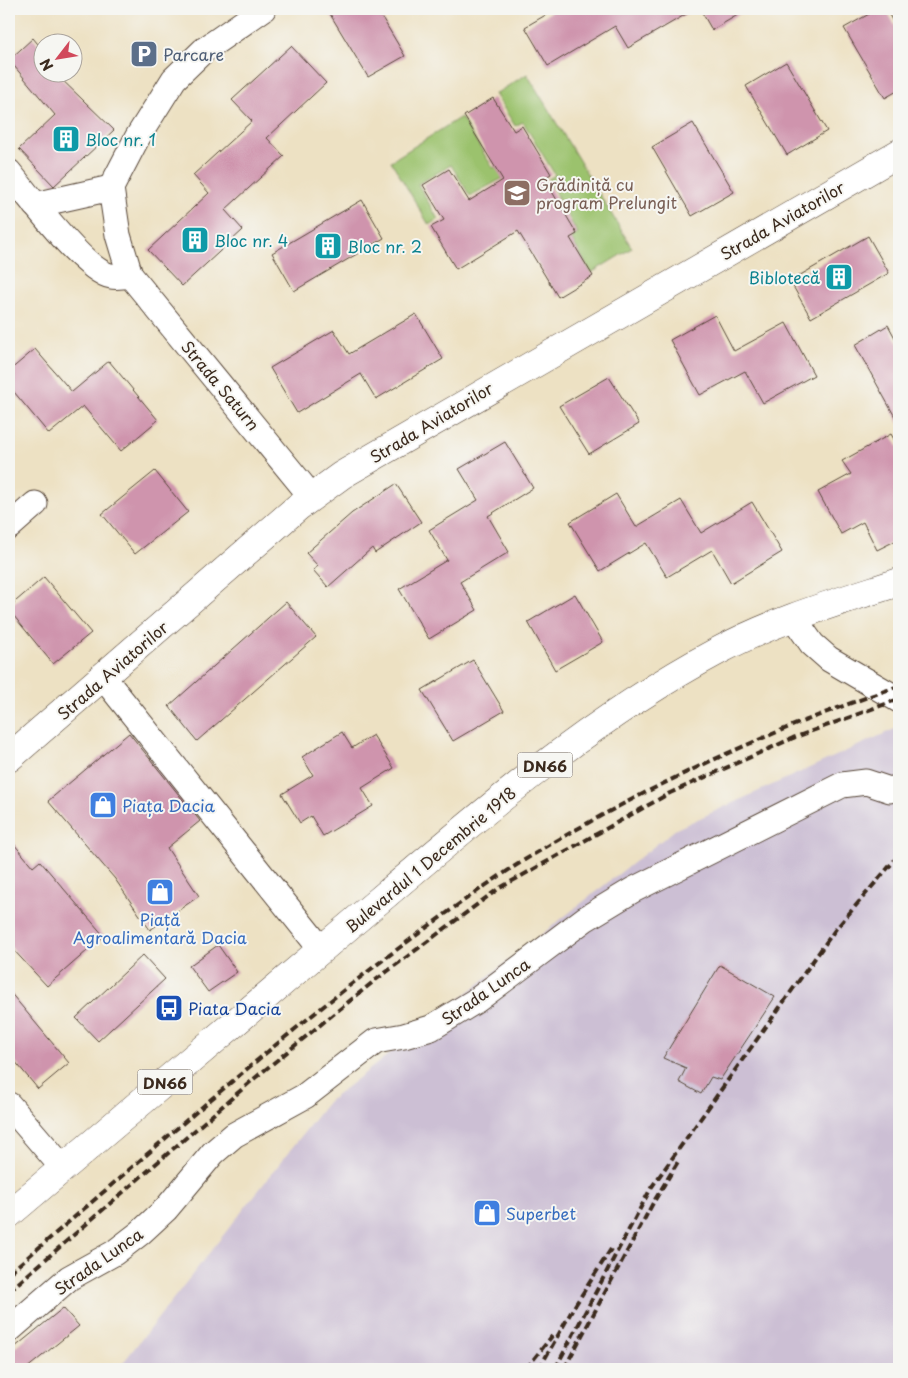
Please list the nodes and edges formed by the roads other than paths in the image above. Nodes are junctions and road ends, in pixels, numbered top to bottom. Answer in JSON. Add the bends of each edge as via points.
{"nodes":[{"id":1,"x":263,"y":9,"type":"edge"},
{"id":2,"x":899,"y":153,"type":"edge"},
{"id":3,"x":9,"y":172,"type":"edge"},
{"id":4,"x":111,"y":188,"type":"junction"},
{"id":5,"x":35,"y":205,"type":"junction"},
{"id":6,"x":130,"y":276,"type":"junction"},
{"id":7,"x":311,"y":496,"type":"junction"},
{"id":8,"x":35,"y":504,"type":"dead end"},
{"id":9,"x":9,"y":527,"type":"edge"},
{"id":10,"x":899,"y":582,"type":"edge"},
{"id":11,"x":793,"y":617,"type":"junction"},
{"id":12,"x":103,"y":677,"type":"junction"},
{"id":13,"x":899,"y":700,"type":"edge"},
{"id":14,"x":9,"y":758,"type":"edge"},
{"id":15,"x":899,"y":787,"type":"edge"},
{"id":16,"x":321,"y":949,"type":"junction"},
{"id":17,"x":9,"y":1105,"type":"edge"},
{"id":18,"x":63,"y":1168,"type":"junction"},
{"id":19,"x":9,"y":1214,"type":"edge"},
{"id":20,"x":9,"y":1330,"type":"edge"}],
"edges":[{"from":1,"to":4,"type":"street","via":[[204,50],[174,79],[137,138]]},
{"from":2,"to":7,"type":"main road","name":"Strada Aviatorilor","via":[[504,380]]},
{"from":3,"to":5,"type":"street"},
{"from":4,"to":5,"type":"street"},
{"from":4,"to":6,"type":"street","name":"Strada Saturn","via":[[118,236]]},
{"from":5,"to":6,"type":"street","via":[[98,271],[110,276]]},
{"from":6,"to":7,"type":"street","name":"Strada Saturn"},
{"from":7,"to":12,"type":"main road","name":"Strada Aviatorilor"},
{"from":8,"to":9,"type":"street"},
{"from":10,"to":11,"type":"main road","name":"Bulevardul 1 Decembrie 1918","number":"DN66"},
{"from":11,"to":13,"type":"street","via":[[812,644],[830,659]]},
{"from":11,"to":16,"type":"main road","name":"Bulevardul 1 Decembrie 1918","number":"DN66","via":[[718,651],[577,739],[451,839]]},
{"from":12,"to":14,"type":"main road","name":"Strada Aviatorilor"},
{"from":12,"to":16,"type":"street"},
{"from":15,"to":20,"type":"street","name":"Strada Lunca","via":[[890,790],[866,782],[842,785],[625,895],[585,919],[477,1000],[431,1028],[376,1041],[312,1091],[234,1135],[213,1153],[166,1209],[140,1233],[69,1278]]},
{"from":16,"to":18,"type":"main road","name":"Bulevardul 1 Decembrie 1918","number":"DN66"},
{"from":17,"to":18,"type":"street"},
{"from":18,"to":19,"type":"main road","name":"Bulevardul 1 Decembrie 1918","number":"DN66"}]}
